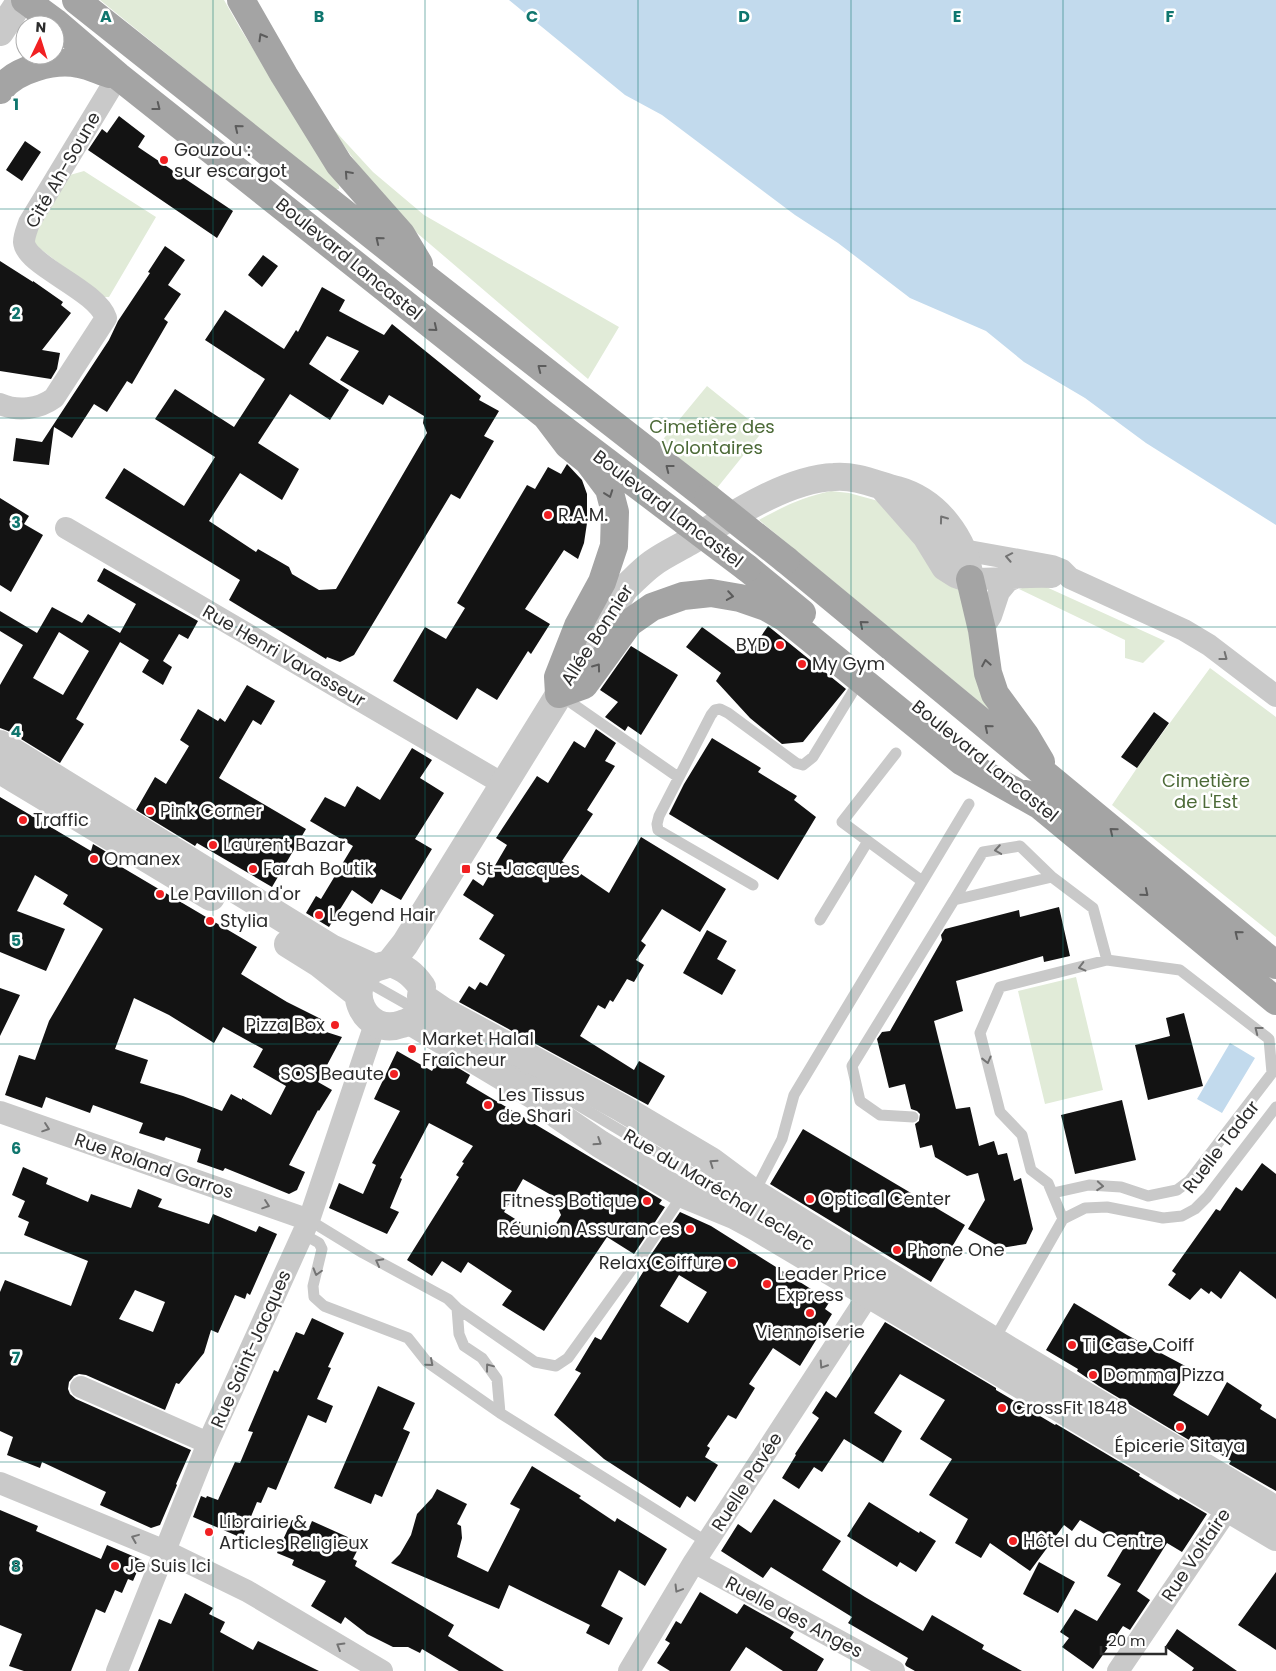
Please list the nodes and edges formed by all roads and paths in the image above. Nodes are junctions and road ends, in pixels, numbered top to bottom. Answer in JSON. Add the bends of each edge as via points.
{"nodes":[{"id":1,"x":23,"y":0,"type":"edge"},
{"id":2,"x":76,"y":0,"type":"edge"},
{"id":3,"x":241,"y":0,"type":"edge"},
{"id":4,"x":0,"y":32,"type":"edge"},
{"id":5,"x":118,"y":76,"type":"junction"},
{"id":6,"x":0,"y":90,"type":"edge"},
{"id":7,"x":431,"y":282,"type":"junction"},
{"id":8,"x":0,"y":404,"type":"edge"},
{"id":9,"x":546,"y":416,"type":"junction"},
{"id":10,"x":882,"y":486,"type":"junction"},
{"id":11,"x":66,"y":528,"type":"dead end"},
{"id":12,"x":963,"y":550,"type":"junction"},
{"id":13,"x":1021,"y":576,"type":"junction"},
{"id":14,"x":970,"y":578,"type":"junction"},
{"id":15,"x":1070,"y":578,"type":"junction"},
{"id":16,"x":982,"y":630,"type":"junction"},
{"id":17,"x":860,"y":680,"type":"junction"},
{"id":18,"x":559,"y":694,"type":"junction"},
{"id":19,"x":1276,"y":696,"type":"edge"},
{"id":20,"x":0,"y":744,"type":"edge"},
{"id":21,"x":896,"y":753,"type":"dead end"},
{"id":22,"x":0,"y":756,"type":"edge"},
{"id":23,"x":0,"y":770,"type":"edge"},
{"id":24,"x":678,"y":778,"type":"junction"},
{"id":25,"x":1052,"y":781,"type":"junction"},
{"id":26,"x":503,"y":784,"type":"junction"},
{"id":27,"x":969,"y":804,"type":"dead end"},
{"id":28,"x":1041,"y":806,"type":"junction"},
{"id":29,"x":868,"y":841,"type":"junction"},
{"id":30,"x":447,"y":875,"type":"junction"},
{"id":31,"x":1052,"y":877,"type":"junction"},
{"id":32,"x":922,"y":881,"type":"junction"},
{"id":33,"x":753,"y":884,"type":"dead end"},
{"id":34,"x":954,"y":900,"type":"junction"},
{"id":35,"x":820,"y":920,"type":"dead end"},
{"id":36,"x":1107,"y":960,"type":"junction"},
{"id":37,"x":339,"y":964,"type":"dead end"},
{"id":38,"x":1276,"y":966,"type":"edge"},
{"id":39,"x":368,"y":976,"type":"junction"},
{"id":40,"x":1276,"y":1001,"type":"edge"},
{"id":41,"x":419,"y":1005,"type":"junction"},
{"id":42,"x":375,"y":1024,"type":"junction"},
{"id":43,"x":462,"y":1036,"type":"dead end"},
{"id":44,"x":1274,"y":1072,"type":"edge"},
{"id":45,"x":1276,"y":1107,"type":"edge"},
{"id":46,"x":0,"y":1112,"type":"edge"},
{"id":47,"x":913,"y":1117,"type":"dead end"},
{"id":48,"x":754,"y":1193,"type":"junction"},
{"id":49,"x":1052,"y":1193,"type":"junction"},
{"id":50,"x":683,"y":1194,"type":"junction"},
{"id":51,"x":766,"y":1218,"type":"dead end"},
{"id":52,"x":1063,"y":1219,"type":"junction"},
{"id":53,"x":306,"y":1227,"type":"junction"},
{"id":54,"x":869,"y":1294,"type":"junction"},
{"id":55,"x":457,"y":1308,"type":"junction"},
{"id":56,"x":988,"y":1351,"type":"junction"},
{"id":57,"x":81,"y":1387,"type":"dead end"},
{"id":58,"x":500,"y":1413,"type":"junction"},
{"id":59,"x":208,"y":1443,"type":"junction"},
{"id":60,"x":0,"y":1483,"type":"edge"},
{"id":61,"x":1235,"y":1499,"type":"junction"},
{"id":62,"x":1276,"y":1510,"type":"edge"},
{"id":63,"x":1276,"y":1537,"type":"edge"},
{"id":64,"x":707,"y":1542,"type":"junction"},
{"id":65,"x":165,"y":1551,"type":"junction"},
{"id":66,"x":694,"y":1562,"type":"junction"},
{"id":67,"x":117,"y":1671,"type":"edge"},
{"id":68,"x":382,"y":1671,"type":"edge"},
{"id":69,"x":629,"y":1671,"type":"edge"},
{"id":70,"x":894,"y":1671,"type":"edge"},
{"id":71,"x":1118,"y":1671,"type":"edge"}],
"edges":[{"from":1,"to":4,"type":"street"},
{"from":1,"to":5,"type":"main road","name":"Boulevard Lancastel","via":[[55,22]]},
{"from":7,"to":2,"type":"main road","one_way":true},
{"from":7,"to":3,"type":"main road","one_way":true,"via":[[401,234],[339,164]]},
{"from":5,"to":6,"type":"main road","via":[[78,64],[49,64],[27,69]]},
{"from":5,"to":8,"type":"street","name":"Cité Ah-Soune","via":[[29,223],[24,243],[36,260],[94,301],[106,318],[54,398],[46,404],[20,409]]},
{"from":5,"to":9,"type":"main road","name":"Boulevard Lancastel","one_way":true},
{"from":25,"to":7,"type":"main road","one_way":true,"bridge":true,"via":[[786,560]]},
{"from":9,"to":18,"type":"main road","one_way":true,"via":[[608,489],[615,512],[614,546],[602,582],[578,626],[558,677]]},
{"from":9,"to":28,"type":"main road","name":"Boulevard Lancastel","bridge":true,"via":[[747,568]]},
{"from":12,"to":10,"type":"street","name":"Allée Bonnier","one_way":true,"via":[[936,510],[919,498]]},
{"from":10,"to":14,"type":"street","via":[[926,536],[945,567]]},
{"from":10,"to":18,"type":"street","name":"Allée Bonnier","via":[[836,476],[803,482],[743,510],[652,563],[625,588]]},
{"from":11,"to":26,"type":"street","name":"Rue Henri Vavasseur"},
{"from":12,"to":14,"type":"street","name":"Allée Bonnier"},
{"from":15,"to":12,"type":"street","one_way":true,"via":[[1052,566]]},
{"from":13,"to":14,"type":"street"},
{"from":13,"to":15,"type":"street"},
{"from":13,"to":16,"type":"street","via":[[1008,581],[999,592]]},
{"from":14,"to":16,"type":"main road"},
{"from":15,"to":19,"type":"street","one_way":true,"via":[[1184,630]]},
{"from":25,"to":16,"type":"main road","one_way":true,"via":[[1025,735],[995,694],[988,673]]},
{"from":18,"to":17,"type":"main road","one_way":true,"via":[[584,685],[629,623],[652,607],[683,596],[711,593],[740,598],[785,618]]},
{"from":17,"to":24,"type":"lane","via":[[813,757],[803,765],[796,764],[720,709],[711,715]]},
{"from":17,"to":28,"type":"main road","via":[[961,761]]},
{"from":18,"to":24,"type":"lane"},
{"from":18,"to":26,"type":"street","name":"Allée Bonnier"},
{"from":20,"to":39,"type":"street","name":"Rue du Maréchal Leclerc","via":[[331,948]]},
{"from":21,"to":29,"type":"lane","via":[[842,822]]},
{"from":22,"to":37,"type":"lane"},
{"from":23,"to":39,"type":"street","name":"Rue du Maréchal Leclerc","via":[[312,959]]},
{"from":24,"to":33,"type":"lane","via":[[659,816],[658,830]]},
{"from":38,"to":25,"type":"main road","one_way":true},
{"from":26,"to":30,"type":"street","name":"Allée Bonnier"},
{"from":27,"to":32,"type":"lane"},
{"from":28,"to":40,"type":"main road","name":"Boulevard Lancastel","one_way":true},
{"from":29,"to":32,"type":"lane"},
{"from":29,"to":35,"type":"lane"},
{"from":30,"to":39,"type":"street","name":"Allée Bonnier","via":[[405,944]]},
{"from":30,"to":41,"type":"street","name":"Allée Bonnier","via":[[419,944]]},
{"from":31,"to":34,"type":"lane"},
{"from":31,"to":34,"type":"lane","one_way":true,"via":[[1020,846],[983,852]]},
{"from":31,"to":36,"type":"lane","via":[[1093,908]]},
{"from":32,"to":48,"type":"lane","via":[[794,1095],[782,1139]]},
{"from":34,"to":47,"type":"lane","via":[[852,1066],[860,1101],[880,1115]]},
{"from":44,"to":36,"type":"lane","one_way":true,"via":[[1269,1039],[1180,970]]},
{"from":36,"to":49,"type":"lane","one_way":true,"via":[[1000,987],[980,1033],[1000,1112],[1022,1135],[1031,1170],[1048,1183]]},
{"from":39,"to":41,"type":"street","name":"Rue du Maréchal Leclerc","via":[[403,967],[410,972]]},
{"from":39,"to":42,"type":"street","name":"Rue du Maréchal Leclerc","via":[[360,1003]]},
{"from":41,"to":42,"type":"street","via":[[395,1027]]},
{"from":48,"to":41,"type":"street","name":"Rue du Maréchal Leclerc","one_way":true,"via":[[711,1162],[645,1122],[443,1011]]},
{"from":41,"to":50,"type":"street","name":"Rue du Maréchal Leclerc","one_way":true,"via":[[559,1116]]},
{"from":42,"to":53,"type":"street","name":"Rue Saint-Jacques"},
{"from":43,"to":51,"type":"lane","name":"Rue du Maréchal Leclerc"},
{"from":49,"to":44,"type":"lane","one_way":true,"via":[[1089,1185],[1121,1187],[1148,1196],[1176,1190],[1189,1181]]},
{"from":45,"to":52,"type":"lane","name":"Ruelle Tadar","via":[[1207,1197],[1182,1216],[1163,1218],[1107,1207],[1085,1208]]},
{"from":46,"to":53,"type":"street","name":"Rue Roland Garros","one_way":true},
{"from":48,"to":56,"type":"street","name":"Rue du Maréchal Leclerc"},
{"from":49,"to":52,"type":"lane"},
{"from":50,"to":54,"type":"street","name":"Rue du Maréchal Leclerc","via":[[734,1214]]},
{"from":50,"to":55,"type":"lane","via":[[568,1358],[556,1366],[535,1362]]},
{"from":52,"to":56,"type":"lane"},
{"from":55,"to":53,"type":"lane","one_way":true,"via":[[448,1299],[363,1253]]},
{"from":53,"to":58,"type":"lane","one_way":true,"via":[[322,1249],[313,1286],[314,1297],[324,1306],[408,1338],[427,1362]]},
{"from":53,"to":59,"type":"street","name":"Rue Saint-Jacques"},
{"from":54,"to":56,"type":"street","name":"Rue du Maréchal Leclerc"},
{"from":54,"to":64,"type":"street","name":"Ruelle Pavée","one_way":true},
{"from":58,"to":55,"type":"lane","one_way":true,"via":[[497,1378],[482,1358],[464,1346],[459,1334]]},
{"from":56,"to":61,"type":"street","name":"Rue du Maréchal Leclerc"},
{"from":57,"to":59,"type":"street"},
{"from":58,"to":64,"type":"lane"},
{"from":59,"to":65,"type":"street","name":"Rue Saint-Jacques"},
{"from":65,"to":60,"type":"street","one_way":true},
{"from":61,"to":62,"type":"street","name":"Rue du Maréchal Leclerc"},
{"from":61,"to":63,"type":"street","name":"Rue du Maréchal Leclerc"},
{"from":61,"to":71,"type":"street","name":"Rue Voltaire"},
{"from":64,"to":66,"type":"street","name":"Ruelle Pavée"},
{"from":65,"to":67,"type":"street","name":"Rue Saint-Jacques"},
{"from":68,"to":65,"type":"street","one_way":true,"via":[[246,1591]]},
{"from":66,"to":69,"type":"street","name":"Ruelle Pavée","one_way":true},
{"from":66,"to":70,"type":"street","name":"Ruelle des Anges"}]}
